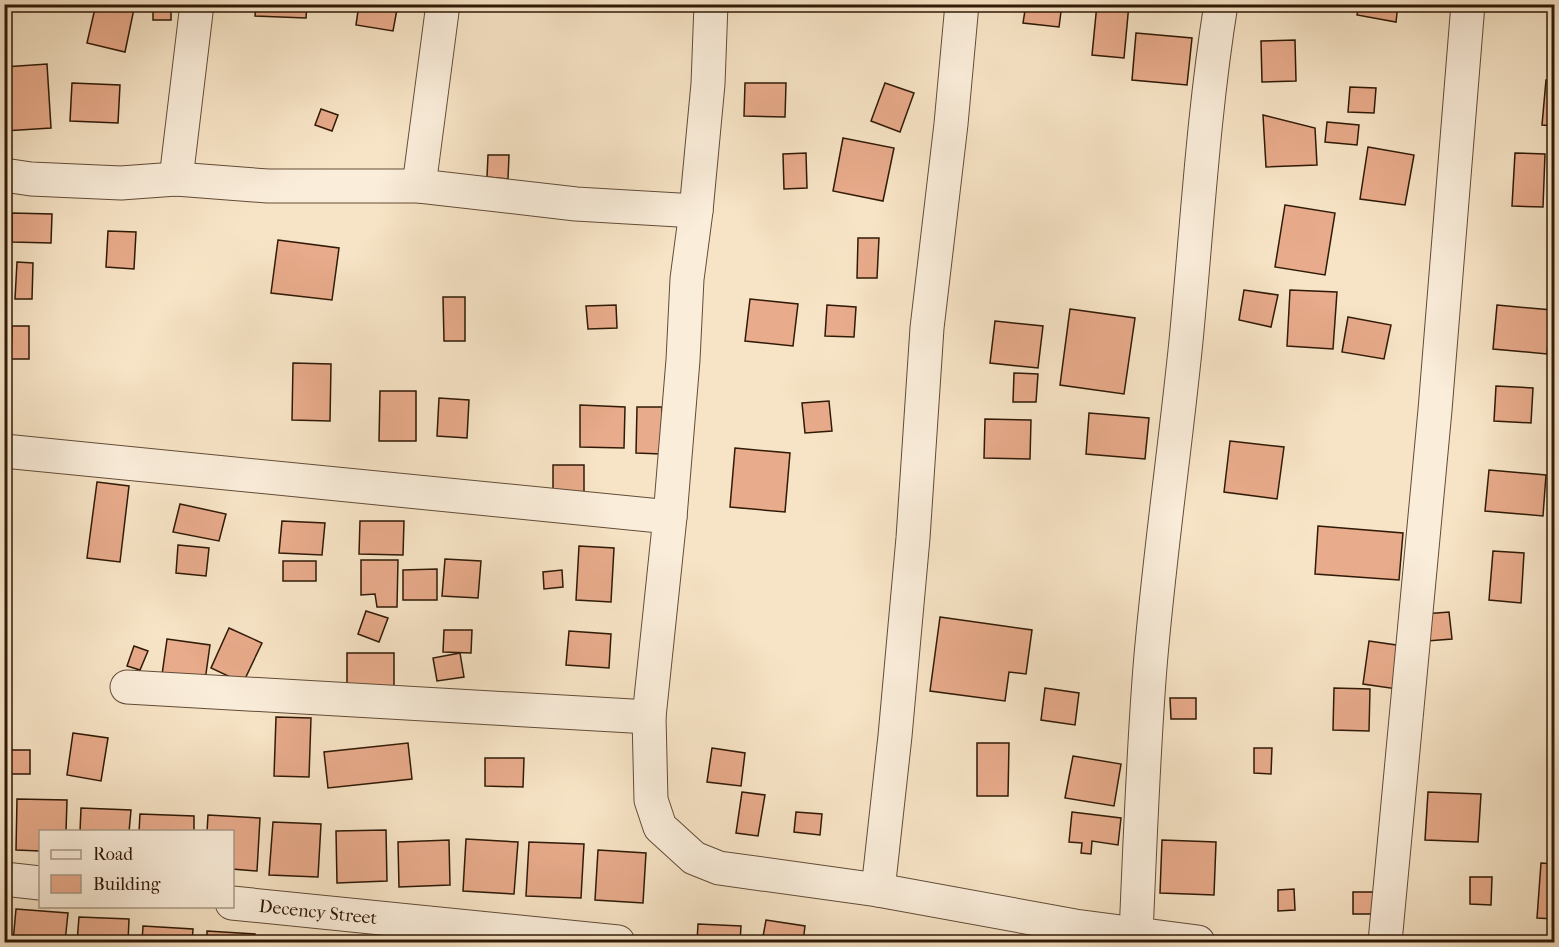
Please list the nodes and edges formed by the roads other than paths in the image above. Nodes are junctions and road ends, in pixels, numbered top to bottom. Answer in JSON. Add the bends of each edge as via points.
{"nodes":[{"id":1,"x":197,"y":4,"type":"edge"},
{"id":2,"x":443,"y":4,"type":"edge"},
{"id":3,"x":711,"y":4,"type":"edge"},
{"id":4,"x":962,"y":4,"type":"edge"},
{"id":5,"x":1221,"y":4,"type":"edge"},
{"id":6,"x":1468,"y":4,"type":"edge"},
{"id":7,"x":4,"y":175,"type":"edge"},
{"id":8,"x":176,"y":179,"type":"junction"},
{"id":9,"x":418,"y":186,"type":"junction"},
{"id":10,"x":696,"y":211,"type":"junction"},
{"id":11,"x":4,"y":451,"type":"edge"},
{"id":12,"x":670,"y":517,"type":"junction"},
{"id":13,"x":127,"y":687,"type":"dead end"},
{"id":14,"x":649,"y":717,"type":"junction"},
{"id":15,"x":4,"y":879,"type":"edge"},
{"id":16,"x":39,"y":883,"type":"edge"},
{"id":17,"x":878,"y":890,"type":"junction"},
{"id":18,"x":234,"y":903,"type":"edge"},
{"id":19,"x":368,"y":930,"type":"edge"},
{"id":20,"x":1136,"y":934,"type":"junction"},
{"id":21,"x":551,"y":939,"type":"edge"},
{"id":22,"x":618,"y":942,"type":"edge"},
{"id":23,"x":1198,"y":942,"type":"edge"},
{"id":24,"x":1385,"y":942,"type":"edge"}],
"edges":[{"from":1,"to":8,"type":"street"},
{"from":2,"to":9,"type":"street"},
{"from":3,"to":10,"type":"street"},
{"from":4,"to":17,"type":"street","via":[[927,327],[913,538]]},
{"from":5,"to":20,"type":"street","via":[[1211,68],[1150,668]]},
{"from":6,"to":24,"type":"street"},
{"from":7,"to":8,"type":"street","via":[[122,183]]},
{"from":8,"to":9,"type":"street","via":[[268,186]]},
{"from":9,"to":10,"type":"street","via":[[576,204]]},
{"from":10,"to":12,"type":"street","via":[[687,279]]},
{"from":11,"to":12,"type":"street"},
{"from":12,"to":14,"type":"street"},
{"from":13,"to":14,"type":"street"},
{"from":14,"to":17,"type":"street","via":[[651,800],[660,827],[694,858],[719,868]]},
{"from":15,"to":16,"type":"street"},
{"from":17,"to":20,"type":"street"},
{"from":18,"to":19,"type":"street","name":"Decency Street"},
{"from":19,"to":21,"type":"street","name":"Decency Street"},
{"from":20,"to":23,"type":"street"},
{"from":21,"to":22,"type":"street","name":"Decency Street"}]}
